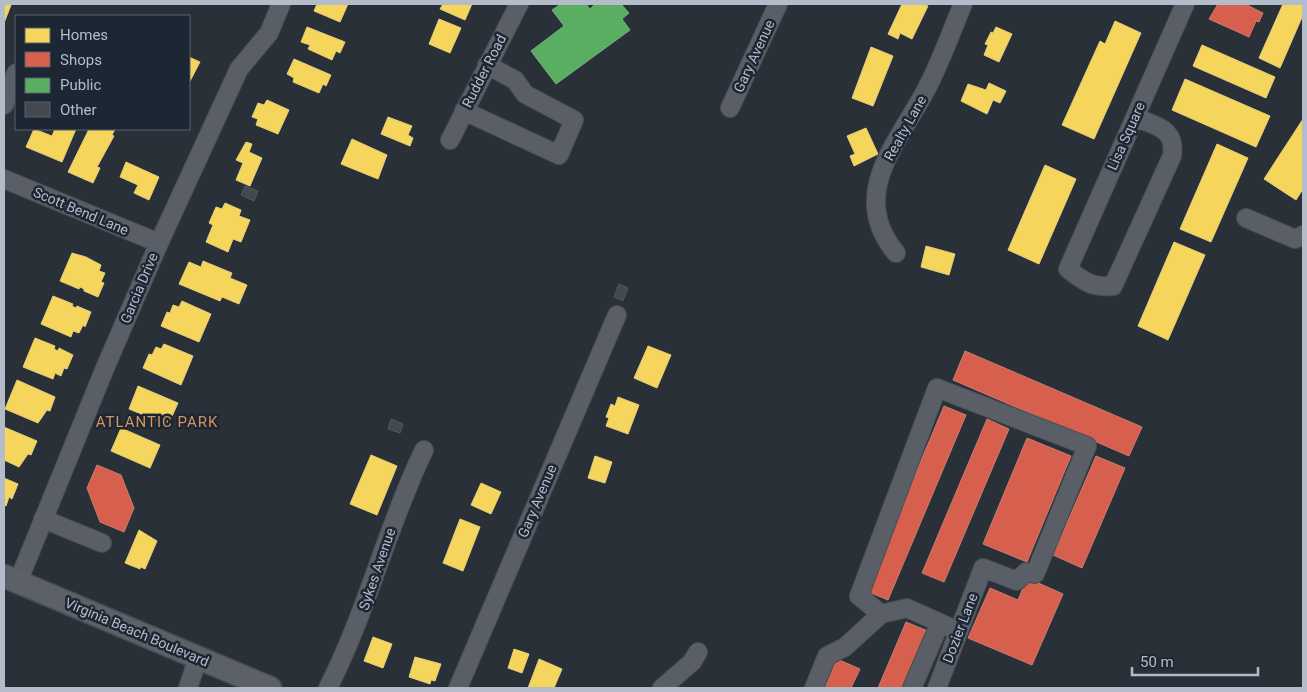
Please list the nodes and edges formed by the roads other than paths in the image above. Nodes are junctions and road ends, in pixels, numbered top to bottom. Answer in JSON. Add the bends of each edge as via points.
{"nodes":[{"id":1,"x":281,"y":4,"type":"edge"},
{"id":2,"x":519,"y":4,"type":"edge"},
{"id":3,"x":778,"y":4,"type":"edge"},
{"id":4,"x":963,"y":4,"type":"edge"},
{"id":5,"x":1185,"y":4,"type":"edge"},
{"id":6,"x":487,"y":65,"type":"junction"},
{"id":7,"x":15,"y":76,"type":"edge"},
{"id":8,"x":4,"y":105,"type":"edge"},
{"id":9,"x":730,"y":108,"type":"dead end"},
{"id":10,"x":464,"y":112,"type":"junction"},
{"id":11,"x":1135,"y":117,"type":"junction"},
{"id":12,"x":450,"y":140,"type":"dead end"},
{"id":13,"x":4,"y":179,"type":"edge"},
{"id":14,"x":1246,"y":218,"type":"dead end"},
{"id":15,"x":1303,"y":235,"type":"edge"},
{"id":16,"x":159,"y":243,"type":"junction"},
{"id":17,"x":896,"y":253,"type":"dead end"},
{"id":18,"x":617,"y":315,"type":"dead end"},
{"id":19,"x":424,"y":450,"type":"dead end"},
{"id":20,"x":43,"y":519,"type":"junction"},
{"id":21,"x":102,"y":543,"type":"dead end"},
{"id":22,"x":11,"y":579,"type":"edge"},
{"id":23,"x":882,"y":614,"type":"junction"},
{"id":24,"x":940,"y":623,"type":"junction"},
{"id":25,"x":958,"y":631,"type":"junction"},
{"id":26,"x":698,"y":652,"type":"dead end"},
{"id":27,"x":198,"y":658,"type":"junction"},
{"id":28,"x":188,"y":688,"type":"edge"},
{"id":29,"x":270,"y":688,"type":"edge"},
{"id":30,"x":328,"y":688,"type":"edge"},
{"id":31,"x":458,"y":688,"type":"edge"},
{"id":32,"x":662,"y":688,"type":"edge"},
{"id":33,"x":814,"y":688,"type":"edge"},
{"id":34,"x":912,"y":688,"type":"edge"},
{"id":35,"x":937,"y":688,"type":"edge"}],
"edges":[{"from":1,"to":16,"type":"street","name":"Garcia Drive","via":[[269,33],[239,69]]},
{"from":2,"to":6,"type":"street","name":"Rudder Road"},
{"from":3,"to":9,"type":"street","name":"Gary Avenue"},
{"from":4,"to":17,"type":"street","name":"Realty Lane","via":[[928,86],[891,149],[882,171],[874,209],[878,226]]},
{"from":5,"to":11,"type":"street","name":"Lisa Square"},
{"from":6,"to":10,"type":"street","name":"Rudder Road"},
{"from":6,"to":10,"type":"street","via":[[515,80],[525,94],[574,120],[558,155]]},
{"from":7,"to":8,"type":"street"},
{"from":10,"to":12,"type":"street","name":"Rudder Road"},
{"from":11,"to":11,"type":"street","name":"Lisa Square","via":[[1068,269],[1088,284],[1113,286],[1172,156],[1174,142],[1171,137],[1161,128]]},
{"from":13,"to":16,"type":"street","name":"Scott Bend Lane"},
{"from":14,"to":15,"type":"street","via":[[1295,238]]},
{"from":16,"to":20,"type":"street","name":"Garcia Drive"},
{"from":18,"to":31,"type":"street","name":"Gary Avenue"},
{"from":19,"to":30,"type":"street","name":"Sykes Avenue","via":[[394,521],[365,606]]},
{"from":20,"to":21,"type":"street"},
{"from":20,"to":22,"type":"street","name":"Garcia Drive"},
{"from":22,"to":27,"type":"main road","name":"Virginia Beach Boulevard"},
{"from":23,"to":24,"type":"street","via":[[907,608]]},
{"from":23,"to":25,"type":"street","name":"Dozier Lane","via":[[859,596],[937,388],[1087,446],[1035,574],[1026,572],[1017,581],[983,568]]},
{"from":23,"to":33,"type":"street","via":[[845,647],[827,656]]},
{"from":24,"to":25,"type":"street"},
{"from":24,"to":34,"type":"street"},
{"from":25,"to":35,"type":"street","name":"Dozier Lane"},
{"from":26,"to":32,"type":"street","via":[[692,662]]},
{"from":27,"to":28,"type":"street"},
{"from":27,"to":29,"type":"main road","name":"Virginia Beach Boulevard"}]}
